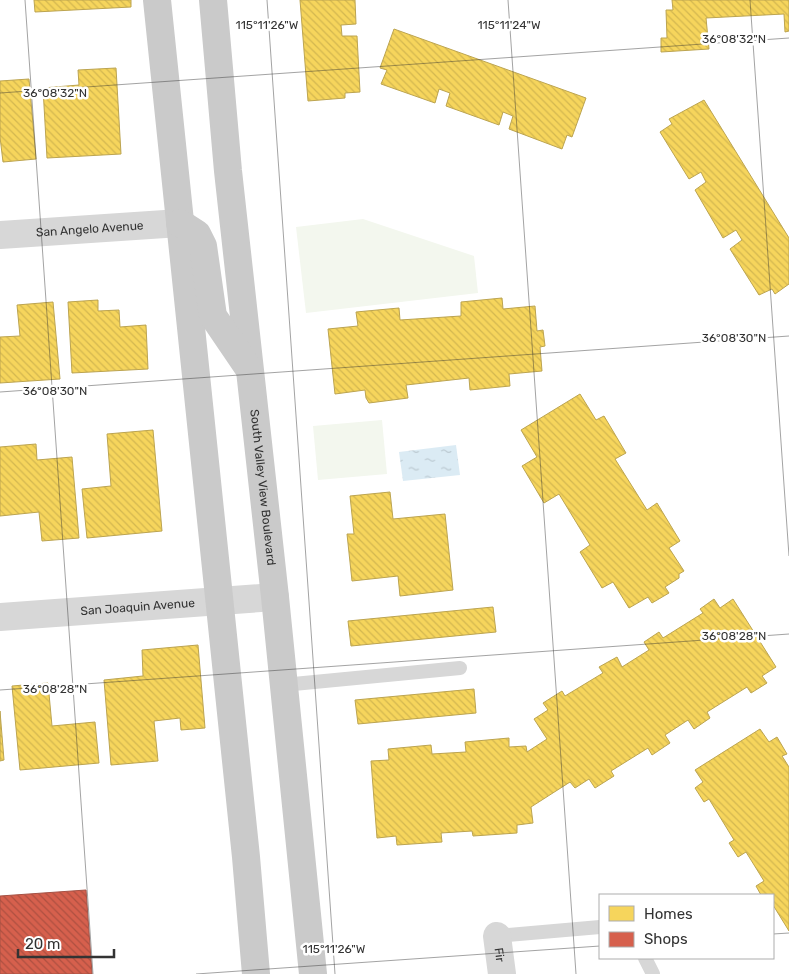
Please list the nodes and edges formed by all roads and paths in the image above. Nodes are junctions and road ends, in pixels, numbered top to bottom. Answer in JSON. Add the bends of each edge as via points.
{"nodes":[{"id":1,"x":157,"y":0,"type":"edge"},
{"id":2,"x":212,"y":1,"type":"edge"},
{"id":3,"x":180,"y":223,"type":"junction"},
{"id":4,"x":0,"y":236,"type":"edge"},
{"id":5,"x":250,"y":369,"type":"junction"},
{"id":6,"x":275,"y":598,"type":"junction"},
{"id":7,"x":220,"y":601,"type":"junction"},
{"id":8,"x":0,"y":617,"type":"edge"},
{"id":9,"x":460,"y":668,"type":"dead end"},
{"id":10,"x":283,"y":685,"type":"junction"},
{"id":11,"x":599,"y":927,"type":"edge"},
{"id":12,"x":497,"y":936,"type":"joint"},
{"id":13,"x":646,"y":959,"type":"edge"},
{"id":14,"x":256,"y":974,"type":"edge"},
{"id":15,"x":313,"y":974,"type":"edge"},
{"id":16,"x":502,"y":974,"type":"edge"},
{"id":17,"x":653,"y":974,"type":"edge"}],
"edges":[{"from":1,"to":3,"type":"main road"},
{"from":2,"to":5,"type":"main road","name":"South Valley View Boulevard"},
{"from":3,"to":4,"type":"street","name":"San Angelo Avenue"},
{"from":3,"to":5,"type":"main road","via":[[197,234],[203,246],[213,316]]},
{"from":3,"to":7,"type":"main road"},
{"from":5,"to":6,"type":"main road","name":"South Valley View Boulevard"},
{"from":6,"to":7,"type":"street","name":"San Joaquin Avenue"},
{"from":6,"to":10,"type":"main road","name":"South Valley View Boulevard"},
{"from":7,"to":8,"type":"street","name":"San Joaquin Avenue"},
{"from":7,"to":14,"type":"main road"},
{"from":9,"to":10,"type":"lane"},
{"from":10,"to":15,"type":"main road","name":"South Valley View Boulevard"},
{"from":11,"to":12,"type":"lane"},
{"from":12,"to":16,"type":"street","name":"Fir"},
{"from":13,"to":17,"type":"lane"}]}
